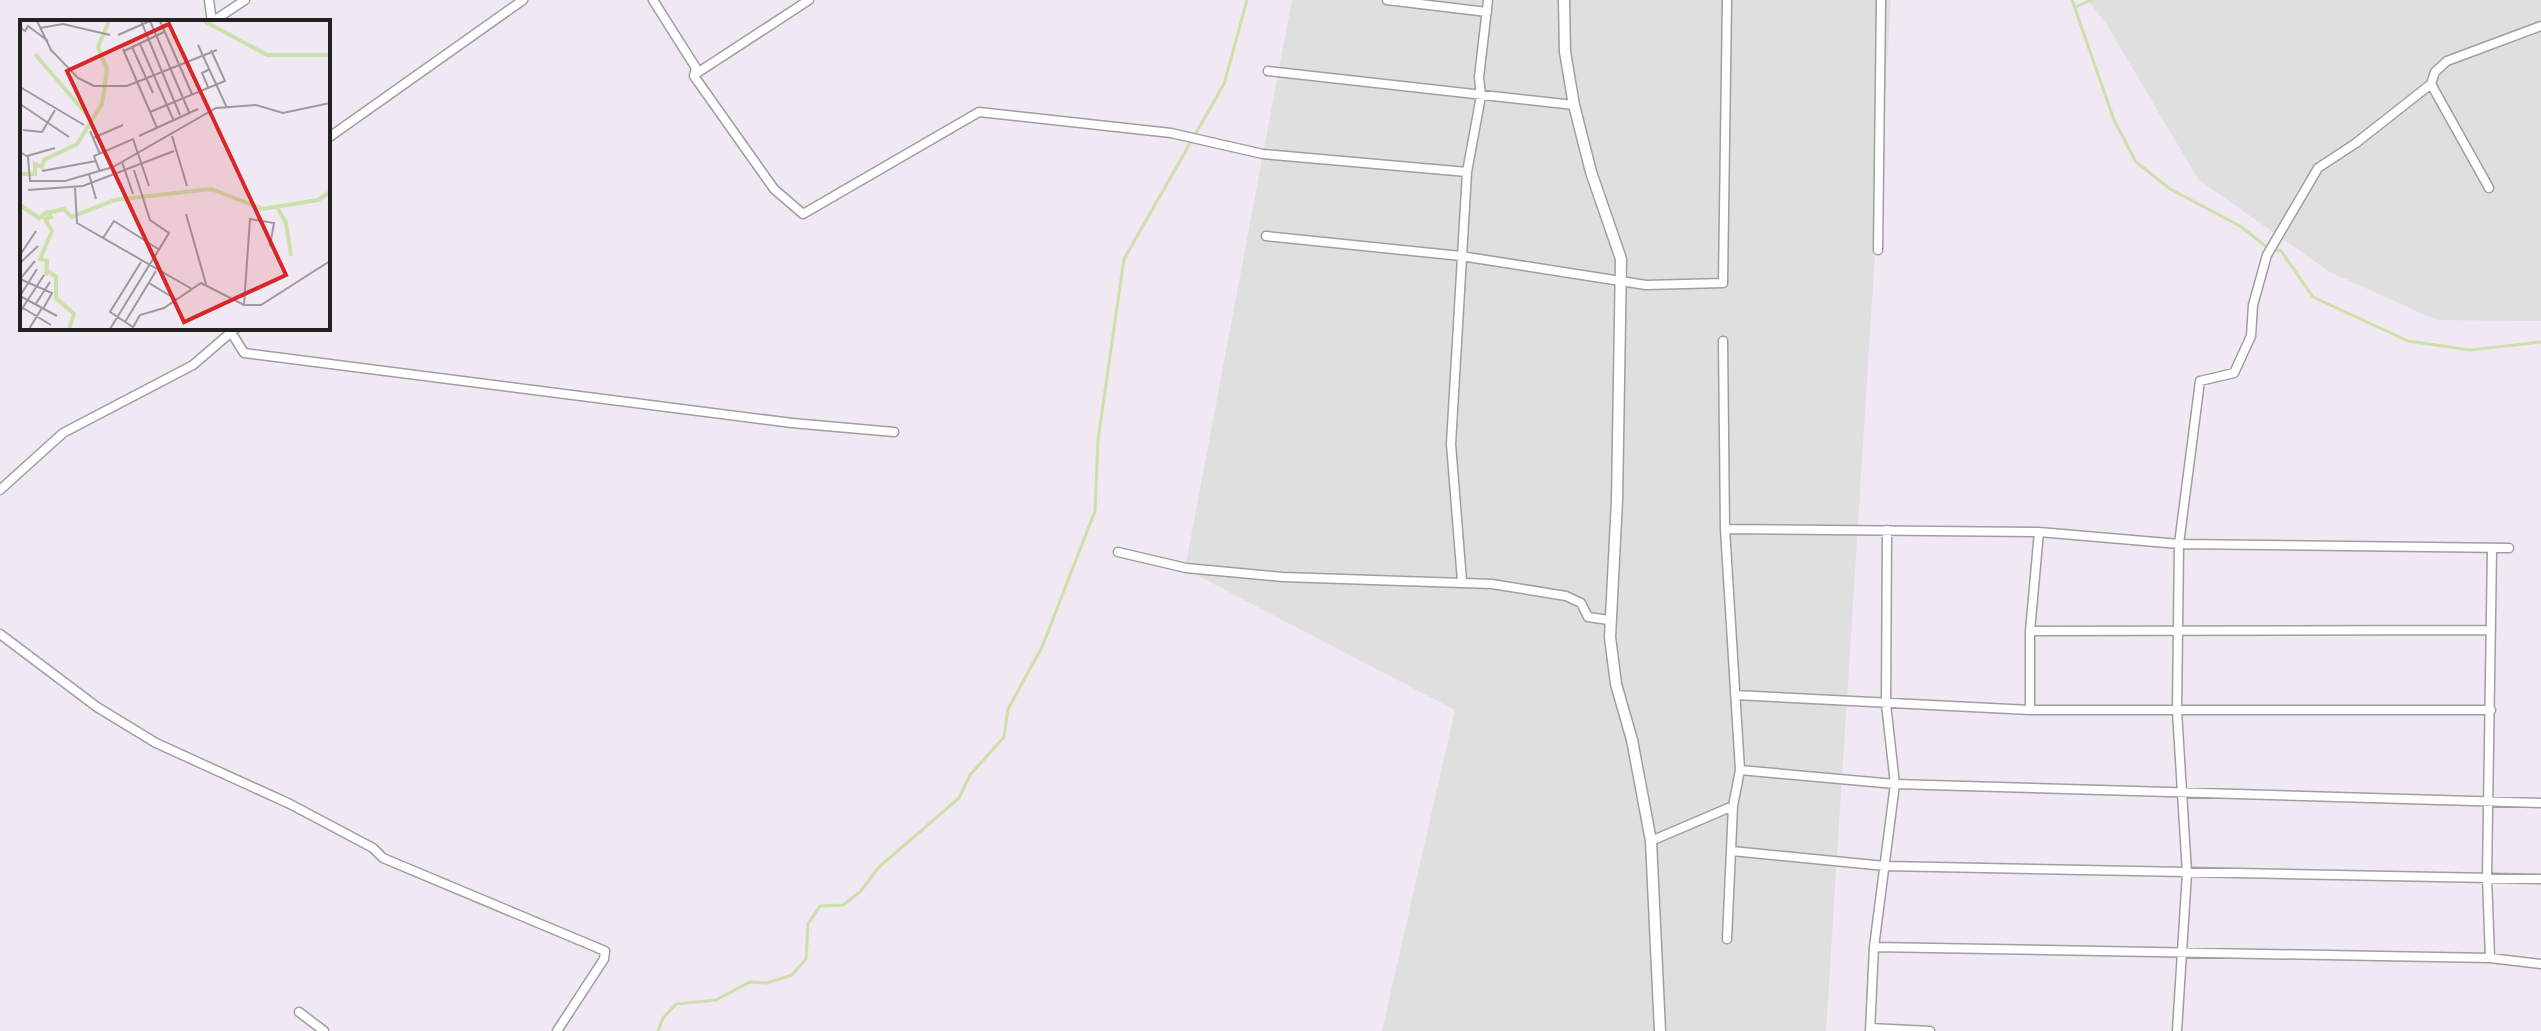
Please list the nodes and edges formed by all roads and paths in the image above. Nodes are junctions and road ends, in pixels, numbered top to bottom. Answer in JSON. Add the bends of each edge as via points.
{"nodes":[{"id":1,"x":209,"y":0,"type":"edge"},
{"id":2,"x":245,"y":0,"type":"edge"},
{"id":3,"x":523,"y":0,"type":"edge"},
{"id":4,"x":653,"y":0,"type":"edge"},
{"id":5,"x":809,"y":0,"type":"edge"},
{"id":6,"x":1387,"y":0,"type":"edge"},
{"id":7,"x":1488,"y":0,"type":"edge"},
{"id":8,"x":1564,"y":0,"type":"edge"},
{"id":9,"x":1727,"y":0,"type":"edge"},
{"id":10,"x":1881,"y":0,"type":"edge"},
{"id":11,"x":1487,"y":12,"type":"junction"},
{"id":12,"x":212,"y":20,"type":"edge"},
{"id":13,"x":215,"y":20,"type":"edge"},
{"id":14,"x":2541,"y":26,"type":"edge"},
{"id":15,"x":1268,"y":71,"type":"dead end"},
{"id":16,"x":694,"y":76,"type":"junction"},
{"id":17,"x":2431,"y":84,"type":"junction"},
{"id":18,"x":1481,"y":96,"type":"junction"},
{"id":19,"x":1574,"y":105,"type":"junction"},
{"id":20,"x":330,"y":137,"type":"edge"},
{"id":21,"x":1467,"y":172,"type":"junction"},
{"id":22,"x":2489,"y":188,"type":"dead end"},
{"id":23,"x":1266,"y":236,"type":"dead end"},
{"id":24,"x":1878,"y":250,"type":"dead end"},
{"id":25,"x":1461,"y":256,"type":"junction"},
{"id":26,"x":1623,"y":281,"type":"junction"},
{"id":27,"x":233,"y":330,"type":"edge"},
{"id":28,"x":1723,"y":341,"type":"dead end"},
{"id":29,"x":894,"y":432,"type":"dead end"},
{"id":30,"x":0,"y":490,"type":"edge"},
{"id":31,"x":1725,"y":529,"type":"junction"},
{"id":32,"x":1887,"y":530,"type":"junction"},
{"id":33,"x":2039,"y":532,"type":"junction"},
{"id":34,"x":2179,"y":544,"type":"junction"},
{"id":35,"x":2492,"y":548,"type":"junction"},
{"id":36,"x":2509,"y":548,"type":"dead end"},
{"id":37,"x":1118,"y":552,"type":"dead end"},
{"id":38,"x":1462,"y":581,"type":"junction"},
{"id":39,"x":1609,"y":620,"type":"junction"},
{"id":40,"x":2178,"y":630,"type":"junction"},
{"id":41,"x":2491,"y":630,"type":"junction"},
{"id":42,"x":2030,"y":631,"type":"junction"},
{"id":43,"x":0,"y":634,"type":"edge"},
{"id":44,"x":1735,"y":695,"type":"junction"},
{"id":45,"x":1886,"y":704,"type":"junction"},
{"id":46,"x":2030,"y":710,"type":"junction"},
{"id":47,"x":2491,"y":710,"type":"junction"},
{"id":48,"x":2177,"y":711,"type":"junction"},
{"id":49,"x":1740,"y":770,"type":"junction"},
{"id":50,"x":1895,"y":784,"type":"junction"},
{"id":51,"x":2182,"y":791,"type":"junction"},
{"id":52,"x":2490,"y":803,"type":"junction"},
{"id":53,"x":2541,"y":803,"type":"edge"},
{"id":54,"x":1733,"y":806,"type":"junction"},
{"id":55,"x":1651,"y":841,"type":"junction"},
{"id":56,"x":1732,"y":851,"type":"junction"},
{"id":57,"x":1885,"y":866,"type":"junction"},
{"id":58,"x":2187,"y":873,"type":"junction"},
{"id":59,"x":2487,"y":877,"type":"junction"},
{"id":60,"x":2541,"y":879,"type":"edge"},
{"id":61,"x":1727,"y":939,"type":"dead end"},
{"id":62,"x":1874,"y":947,"type":"junction"},
{"id":63,"x":2181,"y":953,"type":"junction"},
{"id":64,"x":2490,"y":958,"type":"junction"},
{"id":65,"x":2541,"y":964,"type":"edge"},
{"id":66,"x":299,"y":1012,"type":"dead end"},
{"id":67,"x":1870,"y":1030,"type":"edge"},
{"id":68,"x":324,"y":1031,"type":"edge"},
{"id":69,"x":557,"y":1031,"type":"edge"},
{"id":70,"x":1660,"y":1031,"type":"edge"},
{"id":71,"x":1930,"y":1031,"type":"edge"},
{"id":72,"x":2177,"y":1031,"type":"edge"}],
"edges":[{"from":1,"to":12,"type":"street"},
{"from":2,"to":13,"type":"street"},
{"from":3,"to":20,"type":"street"},
{"from":4,"to":16,"type":"street","via":[[696,68]]},
{"from":5,"to":16,"type":"street"},
{"from":6,"to":11,"type":"street"},
{"from":7,"to":11,"type":"street"},
{"from":8,"to":19,"type":"street"},
{"from":9,"to":26,"type":"street","via":[[1723,283]]},
{"from":10,"to":24,"type":"street"},
{"from":11,"to":18,"type":"street"},
{"from":14,"to":17,"type":"street","via":[[2447,61]]},
{"from":15,"to":18,"type":"street"},
{"from":16,"to":21,"type":"street","via":[[774,189],[803,214],[979,112],[1171,133],[1263,154]]},
{"from":17,"to":22,"type":"street"},
{"from":17,"to":34,"type":"street","via":[[2318,168],[2267,255],[2253,305],[2251,336],[2234,373],[2200,381]]},
{"from":18,"to":19,"type":"street"},
{"from":18,"to":21,"type":"street"},
{"from":19,"to":26,"type":"street"},
{"from":21,"to":25,"type":"street"},
{"from":23,"to":25,"type":"street"},
{"from":25,"to":26,"type":"street"},
{"from":25,"to":38,"type":"street","via":[[1451,444]]},
{"from":26,"to":39,"type":"street"},
{"from":27,"to":29,"type":"street","via":[[244,353]]},
{"from":27,"to":30,"type":"street","via":[[193,365],[63,433]]},
{"from":28,"to":31,"type":"street"},
{"from":31,"to":32,"type":"street"},
{"from":31,"to":44,"type":"street"},
{"from":32,"to":33,"type":"street"},
{"from":32,"to":45,"type":"street"},
{"from":33,"to":34,"type":"street"},
{"from":33,"to":42,"type":"street"},
{"from":34,"to":35,"type":"street"},
{"from":34,"to":40,"type":"street"},
{"from":35,"to":36,"type":"street"},
{"from":35,"to":41,"type":"street"},
{"from":37,"to":38,"type":"street","via":[[1186,568],[1283,577]]},
{"from":38,"to":39,"type":"street","via":[[1566,596],[1581,603],[1588,617]]},
{"from":39,"to":55,"type":"street","via":[[1616,684]]},
{"from":40,"to":41,"type":"street"},
{"from":40,"to":42,"type":"street"},
{"from":40,"to":48,"type":"street"},
{"from":41,"to":47,"type":"street"},
{"from":42,"to":46,"type":"street"},
{"from":43,"to":69,"type":"street","via":[[97,707],[156,743],[290,804],[383,858],[605,951]]},
{"from":44,"to":45,"type":"street"},
{"from":44,"to":49,"type":"street"},
{"from":45,"to":46,"type":"street"},
{"from":45,"to":50,"type":"street"},
{"from":46,"to":48,"type":"street"},
{"from":47,"to":48,"type":"street"},
{"from":47,"to":52,"type":"street"},
{"from":48,"to":51,"type":"street"},
{"from":49,"to":50,"type":"street"},
{"from":49,"to":54,"type":"street"},
{"from":50,"to":51,"type":"street"},
{"from":50,"to":57,"type":"street"},
{"from":51,"to":52,"type":"street"},
{"from":51,"to":58,"type":"street"},
{"from":52,"to":53,"type":"street"},
{"from":52,"to":59,"type":"street"},
{"from":54,"to":55,"type":"street"},
{"from":54,"to":56,"type":"street"},
{"from":55,"to":70,"type":"street"},
{"from":56,"to":57,"type":"street"},
{"from":56,"to":61,"type":"street"},
{"from":57,"to":58,"type":"street"},
{"from":57,"to":62,"type":"street"},
{"from":58,"to":59,"type":"street"},
{"from":58,"to":63,"type":"street"},
{"from":59,"to":60,"type":"street"},
{"from":59,"to":64,"type":"street"},
{"from":62,"to":63,"type":"street"},
{"from":62,"to":67,"type":"street"},
{"from":63,"to":64,"type":"street"},
{"from":63,"to":72,"type":"street"},
{"from":64,"to":65,"type":"street"},
{"from":66,"to":68,"type":"street"},
{"from":67,"to":71,"type":"street"}]}
